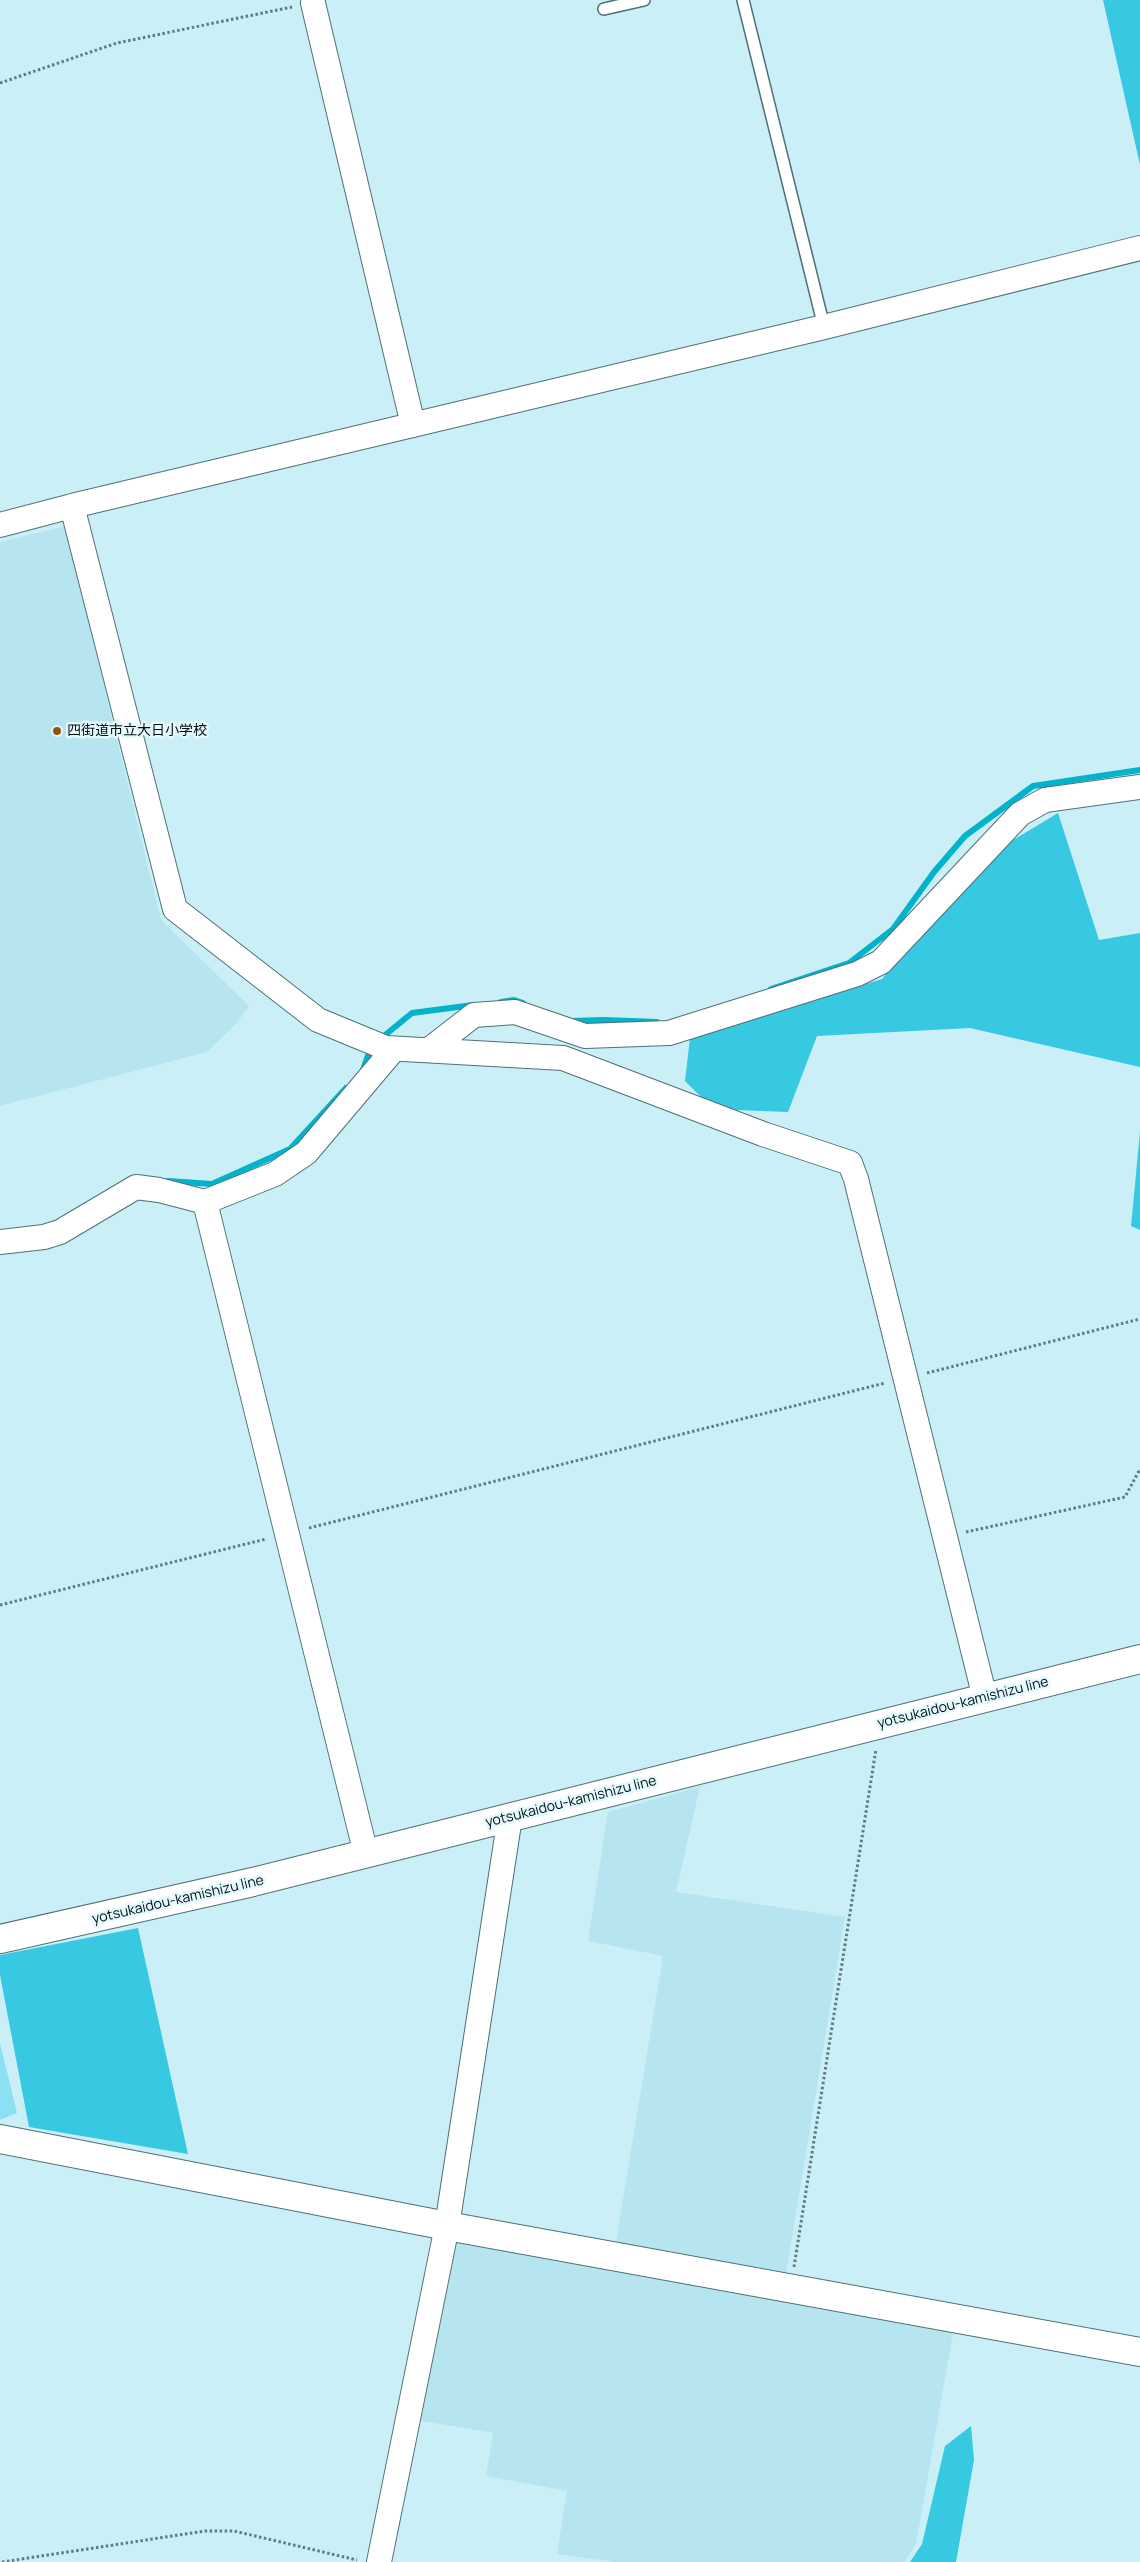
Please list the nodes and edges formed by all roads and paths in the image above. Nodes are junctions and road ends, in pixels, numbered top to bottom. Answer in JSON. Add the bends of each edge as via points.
{"nodes":[{"id":1,"x":644,"y":0,"type":"edge"},
{"id":2,"x":743,"y":0,"type":"edge"},
{"id":3,"x":313,"y":3,"type":"joint"},
{"id":4,"x":604,"y":9,"type":"dead end"},
{"id":5,"x":0,"y":83,"type":"edge"},
{"id":6,"x":1140,"y":248,"type":"edge"},
{"id":7,"x":824,"y":327,"type":"junction"},
{"id":8,"x":413,"y":425,"type":"junction"},
{"id":9,"x":72,"y":506,"type":"junction"},
{"id":10,"x":0,"y":525,"type":"edge"},
{"id":11,"x":1140,"y":787,"type":"edge"},
{"id":12,"x":390,"y":1048,"type":"junction"},
{"id":13,"x":430,"y":1049,"type":"junction"},
{"id":14,"x":205,"y":1202,"type":"junction"},
{"id":15,"x":0,"y":1242,"type":"edge"},
{"id":16,"x":1140,"y":1319,"type":"edge"},
{"id":17,"x":906,"y":1378,"type":"junction"},
{"id":18,"x":1140,"y":1469,"type":"edge"},
{"id":19,"x":288,"y":1533,"type":"junction"},
{"id":20,"x":945,"y":1537,"type":"junction"},
{"id":21,"x":0,"y":1605,"type":"edge"},
{"id":22,"x":1140,"y":1659,"type":"edge"},
{"id":23,"x":985,"y":1698,"type":"junction"},
{"id":24,"x":880,"y":1724,"type":"junction"},
{"id":25,"x":510,"y":1817,"type":"junction"},
{"id":26,"x":366,"y":1854,"type":"junction"},
{"id":27,"x":0,"y":1939,"type":"edge"},
{"id":28,"x":0,"y":2138,"type":"edge"},
{"id":29,"x":447,"y":2226,"type":"junction"},
{"id":30,"x":791,"y":2288,"type":"junction"},
{"id":31,"x":1140,"y":2352,"type":"edge"},
{"id":32,"x":11,"y":2561,"type":"edge"},
{"id":33,"x":2,"y":2562,"type":"edge"},
{"id":34,"x":367,"y":2562,"type":"edge"},
{"id":35,"x":379,"y":2562,"type":"edge"}],
"edges":[{"from":1,"to":4,"type":"lane"},
{"from":2,"to":7,"type":"lane"},
{"from":3,"to":5,"type":"path","via":[[117,43]]},
{"from":3,"to":8,"type":"street"},
{"from":6,"to":7,"type":"street"},
{"from":7,"to":8,"type":"street"},
{"from":8,"to":9,"type":"street"},
{"from":9,"to":10,"type":"street"},
{"from":9,"to":12,"type":"street","via":[[175,909],[318,1020]]},
{"from":11,"to":13,"type":"street","via":[[1045,800],[1020,814],[881,962],[857,974],[669,1033],[585,1036],[515,1012],[474,1016]]},
{"from":12,"to":13,"type":"street"},
{"from":12,"to":14,"type":"street","via":[[306,1153],[275,1174]]},
{"from":13,"to":17,"type":"street","via":[[563,1058],[763,1134],[850,1163]]},
{"from":14,"to":15,"type":"street","via":[[136,1187],[60,1232]]},
{"from":14,"to":19,"type":"street"},
{"from":16,"to":17,"type":"path"},
{"from":17,"to":19,"type":"path"},
{"from":17,"to":20,"type":"street"},
{"from":18,"to":20,"type":"path","via":[[1126,1497]]},
{"from":19,"to":21,"type":"path"},
{"from":19,"to":26,"type":"street"},
{"from":20,"to":23,"type":"street"},
{"from":22,"to":23,"type":"main road","name":"yotsukaidou-kamishizu line"},
{"from":23,"to":24,"type":"main road","name":"yotsukaidou-kamishizu line"},
{"from":24,"to":25,"type":"main road","name":"yotsukaidou-kamishizu line"},
{"from":24,"to":30,"type":"path"},
{"from":25,"to":26,"type":"main road","name":"yotsukaidou-kamishizu line"},
{"from":25,"to":29,"type":"street"},
{"from":26,"to":27,"type":"main road","name":"yotsukaidou-kamishizu line","via":[[178,1901]]},
{"from":28,"to":29,"type":"main road"},
{"from":29,"to":30,"type":"main road"},
{"from":29,"to":35,"type":"street"},
{"from":30,"to":31,"type":"main road"},
{"from":32,"to":33,"type":"path"},
{"from":32,"to":34,"type":"path","via":[[92,2546],[234,2531]]}]}
